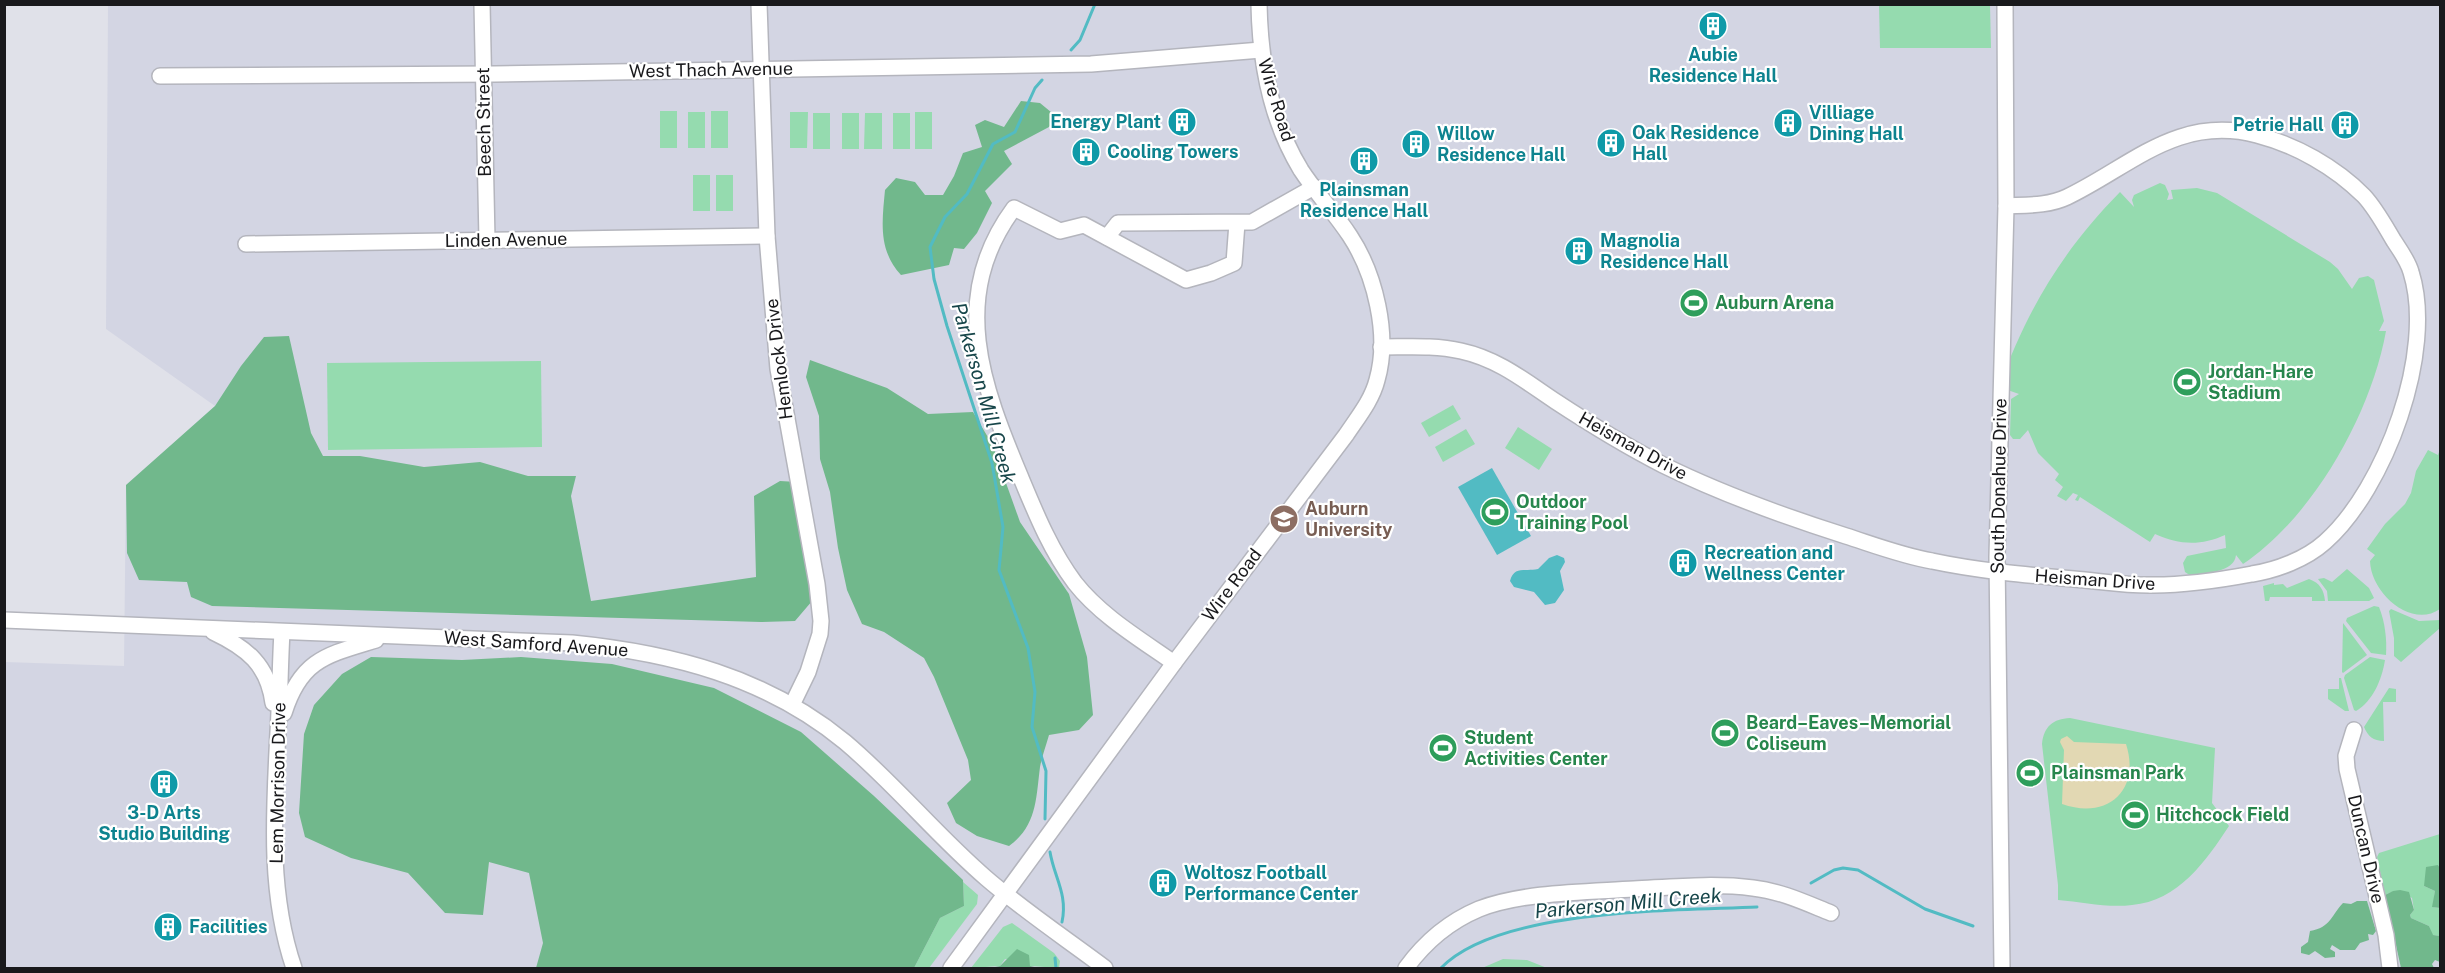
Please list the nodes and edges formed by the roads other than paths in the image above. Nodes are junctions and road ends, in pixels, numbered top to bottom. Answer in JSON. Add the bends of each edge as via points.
{"nodes":[{"id":1,"x":482,"y":4,"type":"edge"},
{"id":2,"x":759,"y":4,"type":"edge"},
{"id":3,"x":1259,"y":4,"type":"edge"},
{"id":4,"x":2005,"y":4,"type":"edge"},
{"id":5,"x":1261,"y":50,"type":"junction"},
{"id":6,"x":760,"y":70,"type":"junction"},
{"id":7,"x":483,"y":74,"type":"junction"},
{"id":8,"x":160,"y":76,"type":"dead end"},
{"id":9,"x":1314,"y":187,"type":"junction"},
{"id":10,"x":2006,"y":206,"type":"junction"},
{"id":11,"x":1237,"y":223,"type":"junction"},
{"id":12,"x":767,"y":236,"type":"junction"},
{"id":13,"x":1107,"y":237,"type":"junction"},
{"id":14,"x":487,"y":240,"type":"junction"},
{"id":15,"x":246,"y":244,"type":"dead end"},
{"id":16,"x":1381,"y":347,"type":"junction"},
{"id":17,"x":1997,"y":572,"type":"junction"},
{"id":18,"x":4,"y":620,"type":"edge"},
{"id":19,"x":204,"y":628,"type":"junction"},
{"id":20,"x":282,"y":632,"type":"junction"},
{"id":21,"x":389,"y":636,"type":"junction"},
{"id":22,"x":1174,"y":663,"type":"junction"},
{"id":23,"x":792,"y":705,"type":"junction"},
{"id":24,"x":2354,"y":729,"type":"dead end"},
{"id":25,"x":278,"y":730,"type":"junction"},
{"id":26,"x":1006,"y":893,"type":"junction"},
{"id":27,"x":1831,"y":913,"type":"dead end"},
{"id":28,"x":294,"y":969,"type":"edge"},
{"id":29,"x":951,"y":969,"type":"edge"},
{"id":30,"x":1105,"y":969,"type":"edge"},
{"id":31,"x":1406,"y":969,"type":"edge"},
{"id":32,"x":2002,"y":969,"type":"edge"},
{"id":33,"x":2391,"y":969,"type":"edge"}],
"edges":[{"from":1,"to":7,"type":"street","name":"Beech Street"},
{"from":2,"to":6,"type":"street","name":"Hemlock Drive"},
{"from":3,"to":5,"type":"street","name":"Wire Road"},
{"from":4,"to":10,"type":"street","name":"South Donahue Drive"},
{"from":5,"to":6,"type":"street","name":"West Thach Avenue","via":[[1092,64]]},
{"from":5,"to":9,"type":"street","name":"Wire Road","via":[[1285,136]]},
{"from":6,"to":7,"type":"street","name":"West Thach Avenue"},
{"from":6,"to":12,"type":"street","name":"Hemlock Drive"},
{"from":7,"to":8,"type":"street","name":"West Thach Avenue"},
{"from":7,"to":14,"type":"street","name":"Beech Street"},
{"from":9,"to":11,"type":"street","via":[[1252,222]]},
{"from":9,"to":16,"type":"street","name":"Wire Road","via":[[1351,237],[1367,269]]},
{"from":10,"to":17,"type":"street","name":"South Donahue Drive"},
{"from":10,"to":17,"type":"street","name":"Heisman Drive","via":[[2064,199],[2145,151],[2178,138],[2210,131],[2256,134],[2296,148],[2336,172],[2366,198],[2411,272],[2417,304],[2413,367],[2390,446],[2348,519],[2322,546],[2258,574],[2152,586]]},
{"from":11,"to":13,"type":"street","via":[[1118,223]]},
{"from":11,"to":13,"type":"street","via":[[1234,263],[1186,280]]},
{"from":12,"to":14,"type":"street","name":"Linden Avenue"},
{"from":12,"to":23,"type":"street","name":"Hemlock Drive","via":[[778,369],[821,621],[808,672]]},
{"from":13,"to":22,"type":"street","via":[[1084,225],[1060,231],[1014,208],[999,228],[980,274],[978,348],[1000,428],[1055,554],[1076,584],[1102,610]]},
{"from":14,"to":15,"type":"street","name":"Linden Avenue"},
{"from":16,"to":17,"type":"street","name":"Heisman Drive","via":[[1430,346],[1476,355],[1502,365],[1593,425],[1711,488],[1789,518],[1911,556]]},
{"from":16,"to":22,"type":"street","name":"Wire Road","via":[[1377,381],[1357,419]]},
{"from":17,"to":32,"type":"street","name":"South Donahue Drive"},
{"from":18,"to":19,"type":"street","name":"West Samford Avenue"},
{"from":19,"to":20,"type":"street","name":"West Samford Avenue"},
{"from":19,"to":25,"type":"street","via":[[246,651],[259,665],[271,685]]},
{"from":20,"to":21,"type":"street","name":"West Samford Avenue"},
{"from":20,"to":25,"type":"street","name":"Lem Morrison Drive"},
{"from":21,"to":23,"type":"street","name":"West Samford Avenue","via":[[572,643],[639,651],[726,675]]},
{"from":21,"to":25,"type":"street","via":[[336,652],[310,666],[296,681]]},
{"from":22,"to":26,"type":"street","name":"Wire Road"},
{"from":23,"to":26,"type":"street","name":"West Samford Avenue","via":[[846,743],[934,830]]},
{"from":24,"to":33,"type":"street","name":"Duncan Drive","via":[[2346,756],[2347,769]]},
{"from":25,"to":28,"type":"street","name":"Lem Morrison Drive","via":[[275,858],[280,910]]},
{"from":26,"to":29,"type":"street","name":"Wire Road"},
{"from":26,"to":30,"type":"street","name":"West Samford Avenue"},
{"from":27,"to":31,"type":"street","via":[[1782,894],[1736,887],[1588,891],[1516,900],[1480,909],[1447,925],[1420,949]]}]}
